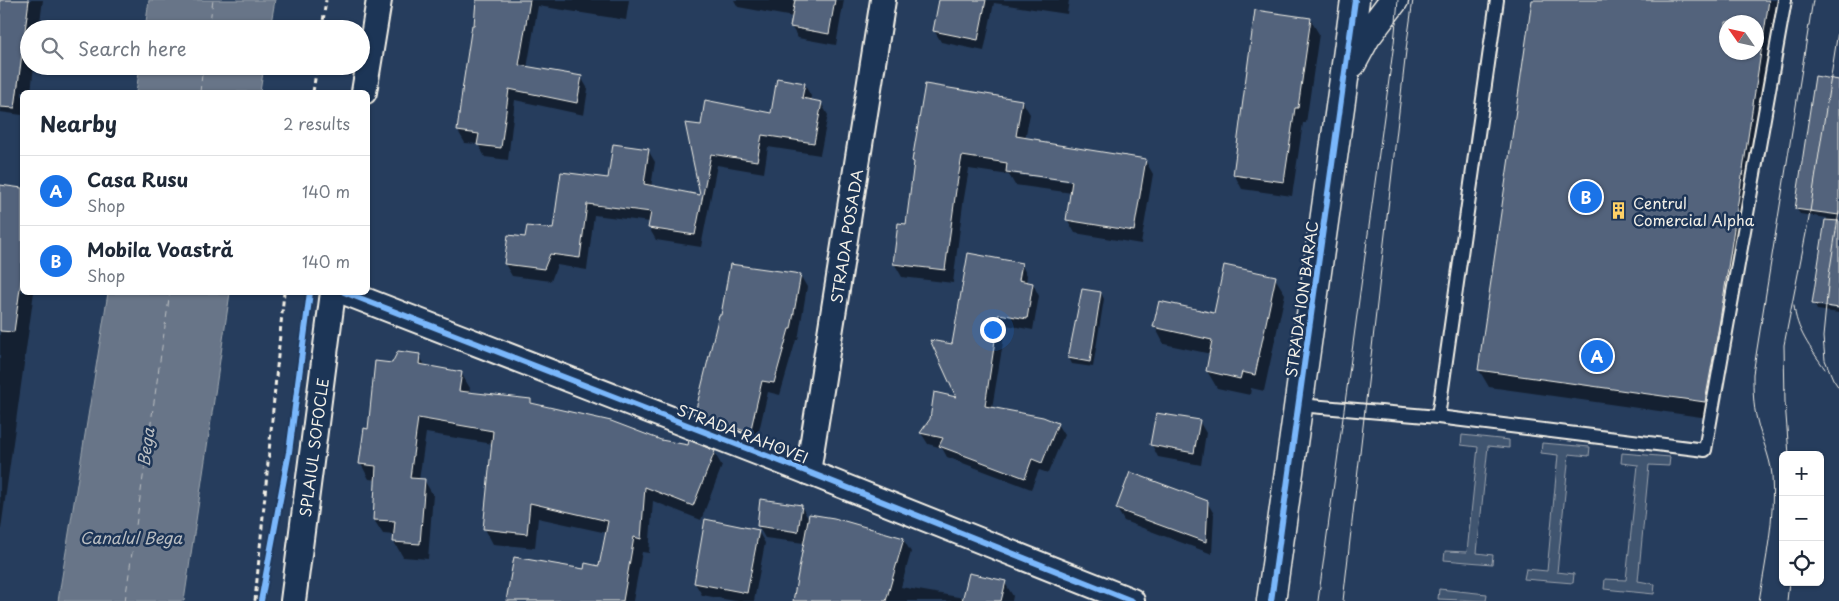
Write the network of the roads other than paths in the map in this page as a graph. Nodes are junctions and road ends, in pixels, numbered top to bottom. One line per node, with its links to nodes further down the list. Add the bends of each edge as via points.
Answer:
1 (379, 0): 7 (street)
2 (883, 0): 15 (street, STRADA POSADA)
3 (1355, 0): 10 (street, STRADA ION BARAC)
4 (1394, 0): 10 (street, STRADA ION BARAC, via 1356,52)
5 (1497, 0): 14 (lane)
6 (1785, 0): 14 (lane, via 1705,450)
7 (370, 55)
8 (367, 75): 9 (street)
9 (364, 90)
10 (1341, 106): 13 (street, STRADA ION BARAC)
11 (333, 295): 16 (street, SPLAIUL SOFOCLE)
12 (352, 295): 15 (street, STRADA RAHOVEI)
13 (1299, 405): 14 (lane); 18 (street, STRADA ION BARAC)
14 (1438, 417)
15 (808, 472): 17 (street, STRADA RAHOVEI)
16 (293, 601)
17 (1132, 601)
18 (1271, 601)

